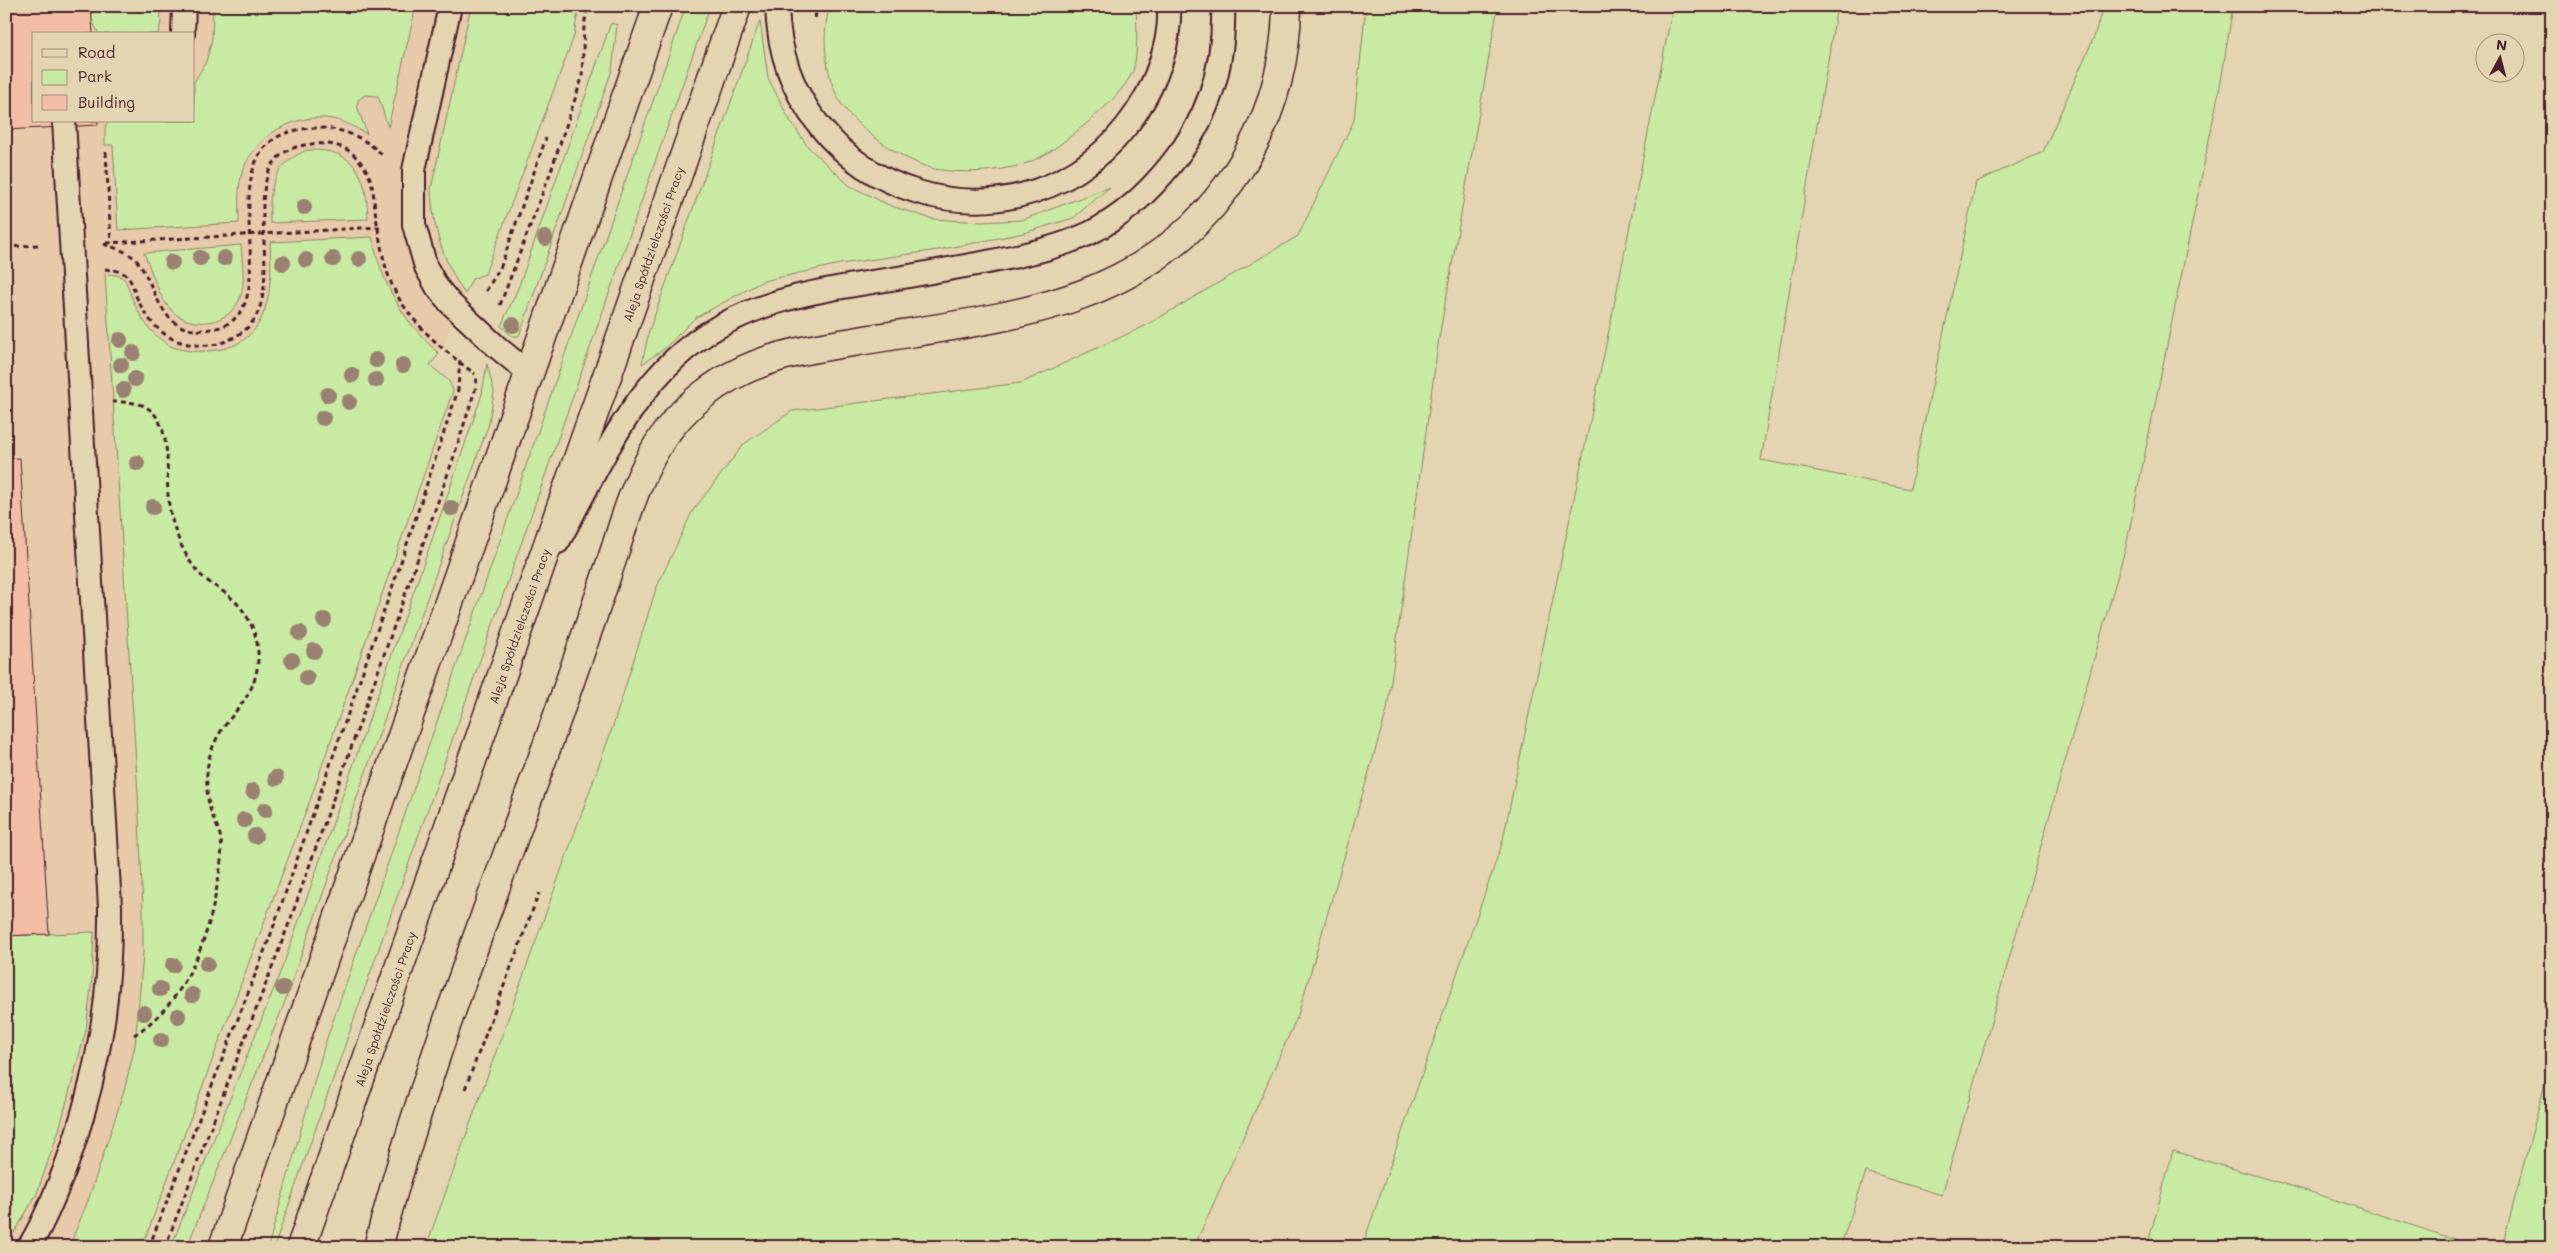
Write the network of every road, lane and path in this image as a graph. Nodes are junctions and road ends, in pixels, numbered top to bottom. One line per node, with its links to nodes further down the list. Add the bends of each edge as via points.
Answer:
1 (184, 6): 12 (lane)
2 (450, 6): 25 (lane, via 414,170 414,225 426,267 437,287)
3 (588, 6): 25 (path, via 582,78 511,281)
4 (658, 6): 27 (main road)
5 (737, 6): 30 (main road, Aleja Spółdzielczości Pracy)
6 (777, 6): 8 (lane, via 781,47 789,71 809,111 837,146 869,171 908,191 981,202 1007,199 1047,186 1074,173 1116,139 1143,103 1153,81 1166,39)
7 (817, 6): 11 (path)
8 (1169, 6)
9 (1223, 6): 30 (lane, via 1224,34 1218,74 1204,114 1184,148 1158,180 1127,209 1091,232 1050,248 786,298 716,328 686,348 657,374 632,408)
10 (1287, 6): 37 (main road, via 1279,78 1255,143 1209,210 1169,248 1114,282 1062,302 767,359 706,392 671,427 646,466 632,499 415,1119)
11 (813, 23)
12 (184, 32)
13 (64, 122): 32 (lane, via 110,907 110,965 100,1046 85,1106 56,1194)
14 (546, 138): 25 (path, via 501,266 485,293)
15 (106, 152): 22 (path)
16 (389, 163): 20 (path, via 364,140 343,132 306,128 287,134 272,142 258,156 250,179)
17 (378, 227): 18 (path); 19 (path); 19 (path, via 376,192 365,168 352,153 329,143 306,145 285,153 271,167 264,185); 26 (path, via 393,286 421,326)
18 (386, 227)
19 (263, 234): 20 (path); 24 (path, via 266,278 259,309 253,322 236,337 213,345 180,342 166,337 151,321 130,280 122,272)
20 (250, 235): 21 (path); 23 (path, via 251,288 245,303 234,319 221,328 201,331 173,323 137,261)
21 (147, 240)
22 (111, 243)
23 (104, 244)
24 (97, 267)
25 (480, 330): 26 (path); 27 (lane); 28 (path)
26 (459, 362): 28 (path); 33 (path, via 458,390 268,942)
27 (530, 373): 35 (main road)
28 (477, 376): 34 (path, via 453,459 294,909)
29 (105, 402): 31 (path, via 143,406 158,419 168,458 168,493 177,535 198,572 231,597 245,613 254,630 258,651 258,672 253,688 217,738 210,758 207,776 209,804 221,839 211,921 181,987 165,1010)
30 (533, 587): 36 (main road, Aleja Spółdzielczości Pracy)
31 (132, 1036)
32 (29, 1247)
33 (149, 1247)
34 (165, 1247)
35 (223, 1247)
36 (301, 1247)
37 (378, 1247)

